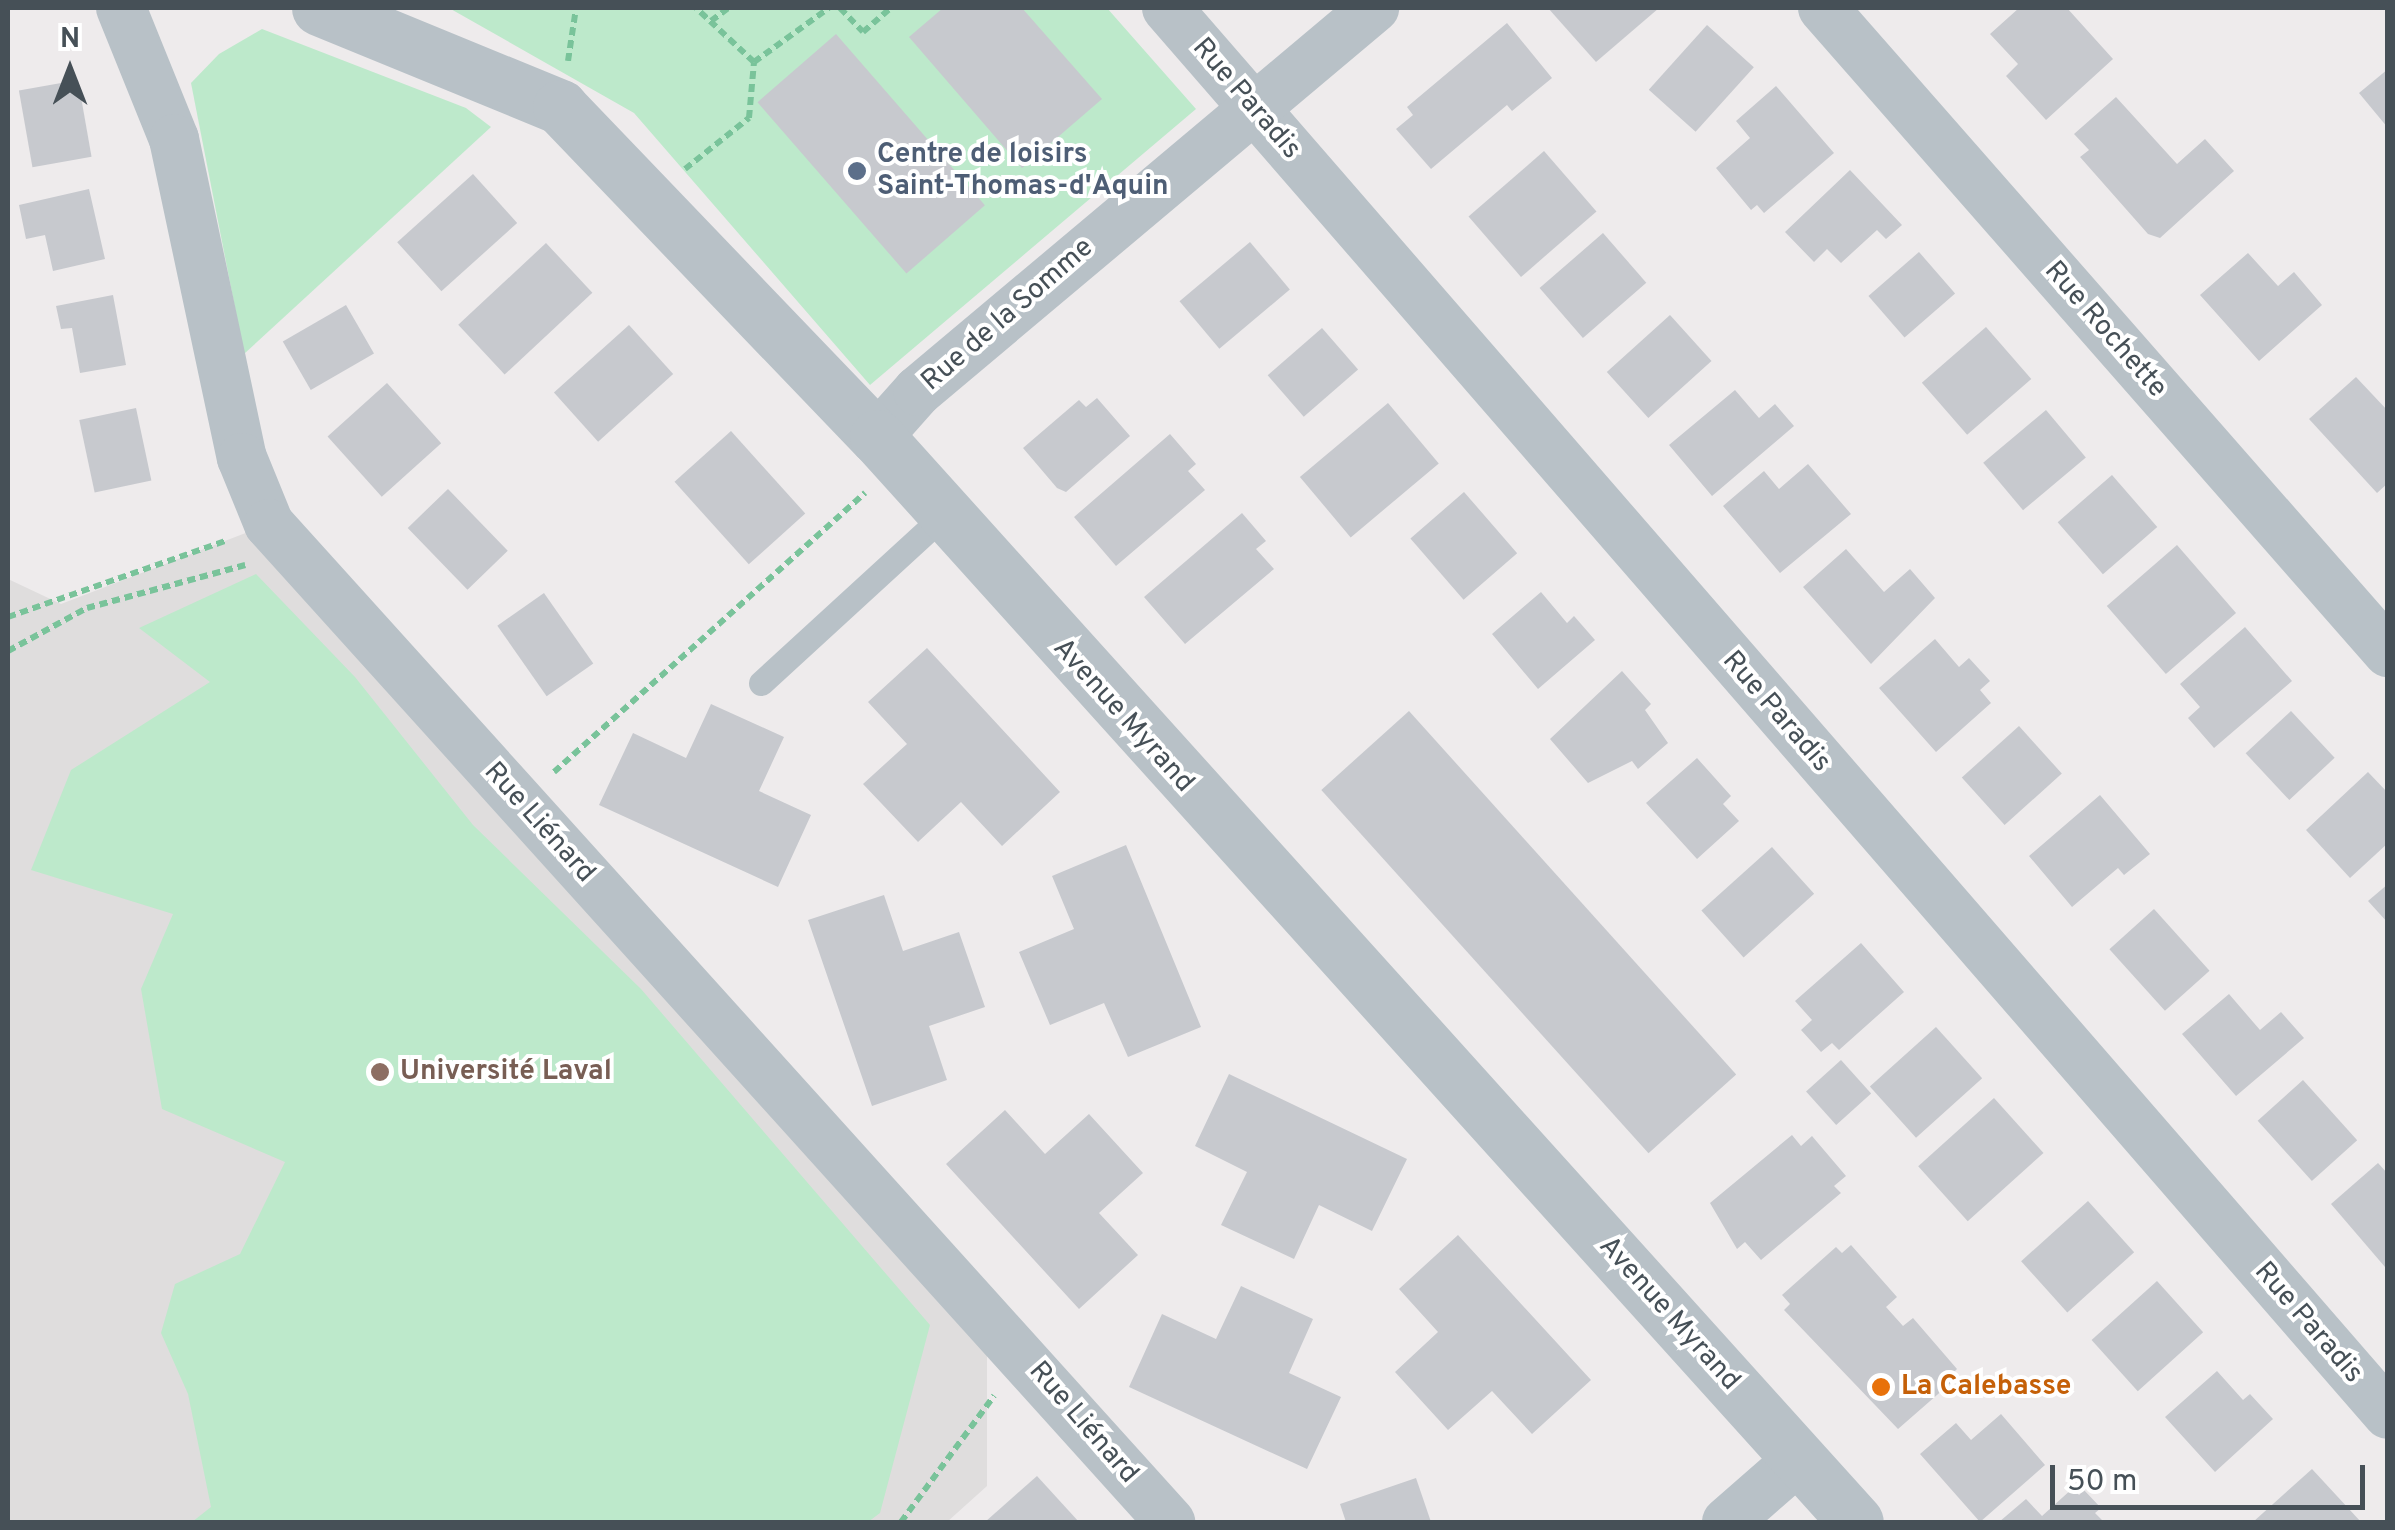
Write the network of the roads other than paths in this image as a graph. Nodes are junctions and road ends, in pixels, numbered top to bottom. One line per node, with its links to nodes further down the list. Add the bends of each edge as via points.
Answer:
1 (122, 8): 13 (street, Rue Liénard, via 174,139 242,458 282,538)
2 (319, 8): 7 (street, Avenue Myrand, via 560,107)
3 (1167, 8): 6 (street, Rue Paradis)
4 (1374, 8): 6 (street, Rue de la Somme)
5 (1823, 8): 9 (street, Rue Rochette)
6 (1253, 106): 7 (street, Rue de la Somme, via 918,392); 11 (street, Rue Paradis)
7 (877, 437): 8 (street, Avenue Myrand)
8 (943, 516): 10 (lane); 12 (street, Avenue Myrand)
9 (2388, 652)
10 (762, 684)
11 (2388, 1414)
12 (1800, 1458): 14 (street); 15 (street, Avenue Myrand)
13 (1170, 1522)
14 (1727, 1522)
15 (1856, 1522)

